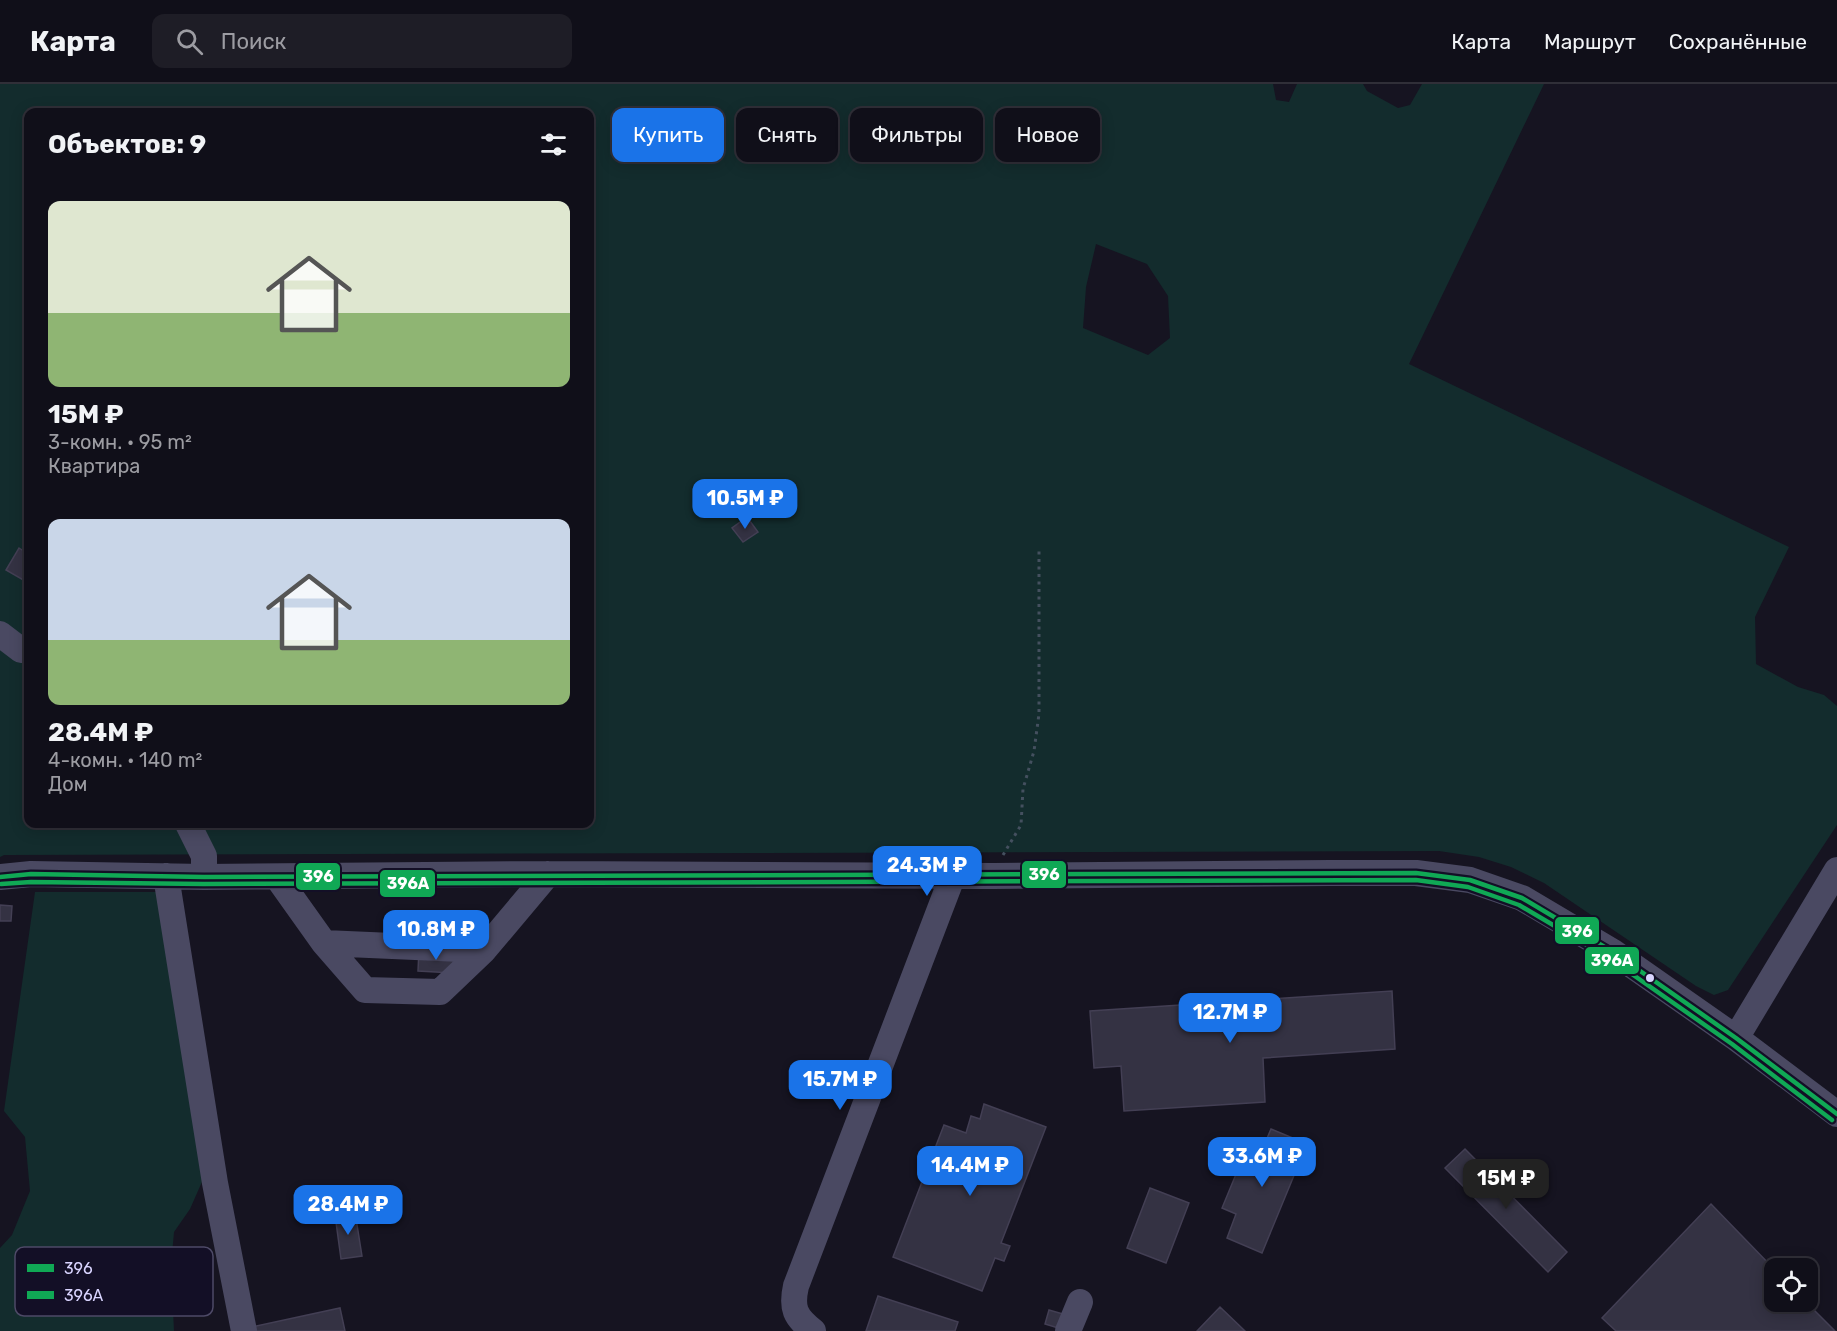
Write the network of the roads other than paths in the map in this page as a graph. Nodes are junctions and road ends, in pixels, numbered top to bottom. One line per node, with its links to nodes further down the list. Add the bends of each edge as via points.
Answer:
1 (0, 634): 2 (street)
2 (21, 650)
3 (190, 828): 9 (street, via 204,856)
4 (1837, 870): 13 (street)
5 (548, 874): 6 (street); 10 (street); 12 (street)
6 (953, 875): 13 (street, via 1416,873 1470,880 1522,898 1581,931); 17 (street, via 796,1286 792,1303 797,1318)
7 (166, 876): 8 (street); 9 (street); 16 (street, via 215,1184)
8 (0, 877)
9 (204, 877): 10 (street)
10 (277, 877): 11 (street)
11 (324, 943): 12 (street); 12 (street, via 365,990 440,992)
12 (484, 950)
13 (1736, 1038): 14 (street)
14 (1837, 1114)
15 (1080, 1302): 18 (street)
16 (244, 1331)
17 (813, 1331)
18 (1068, 1331)

